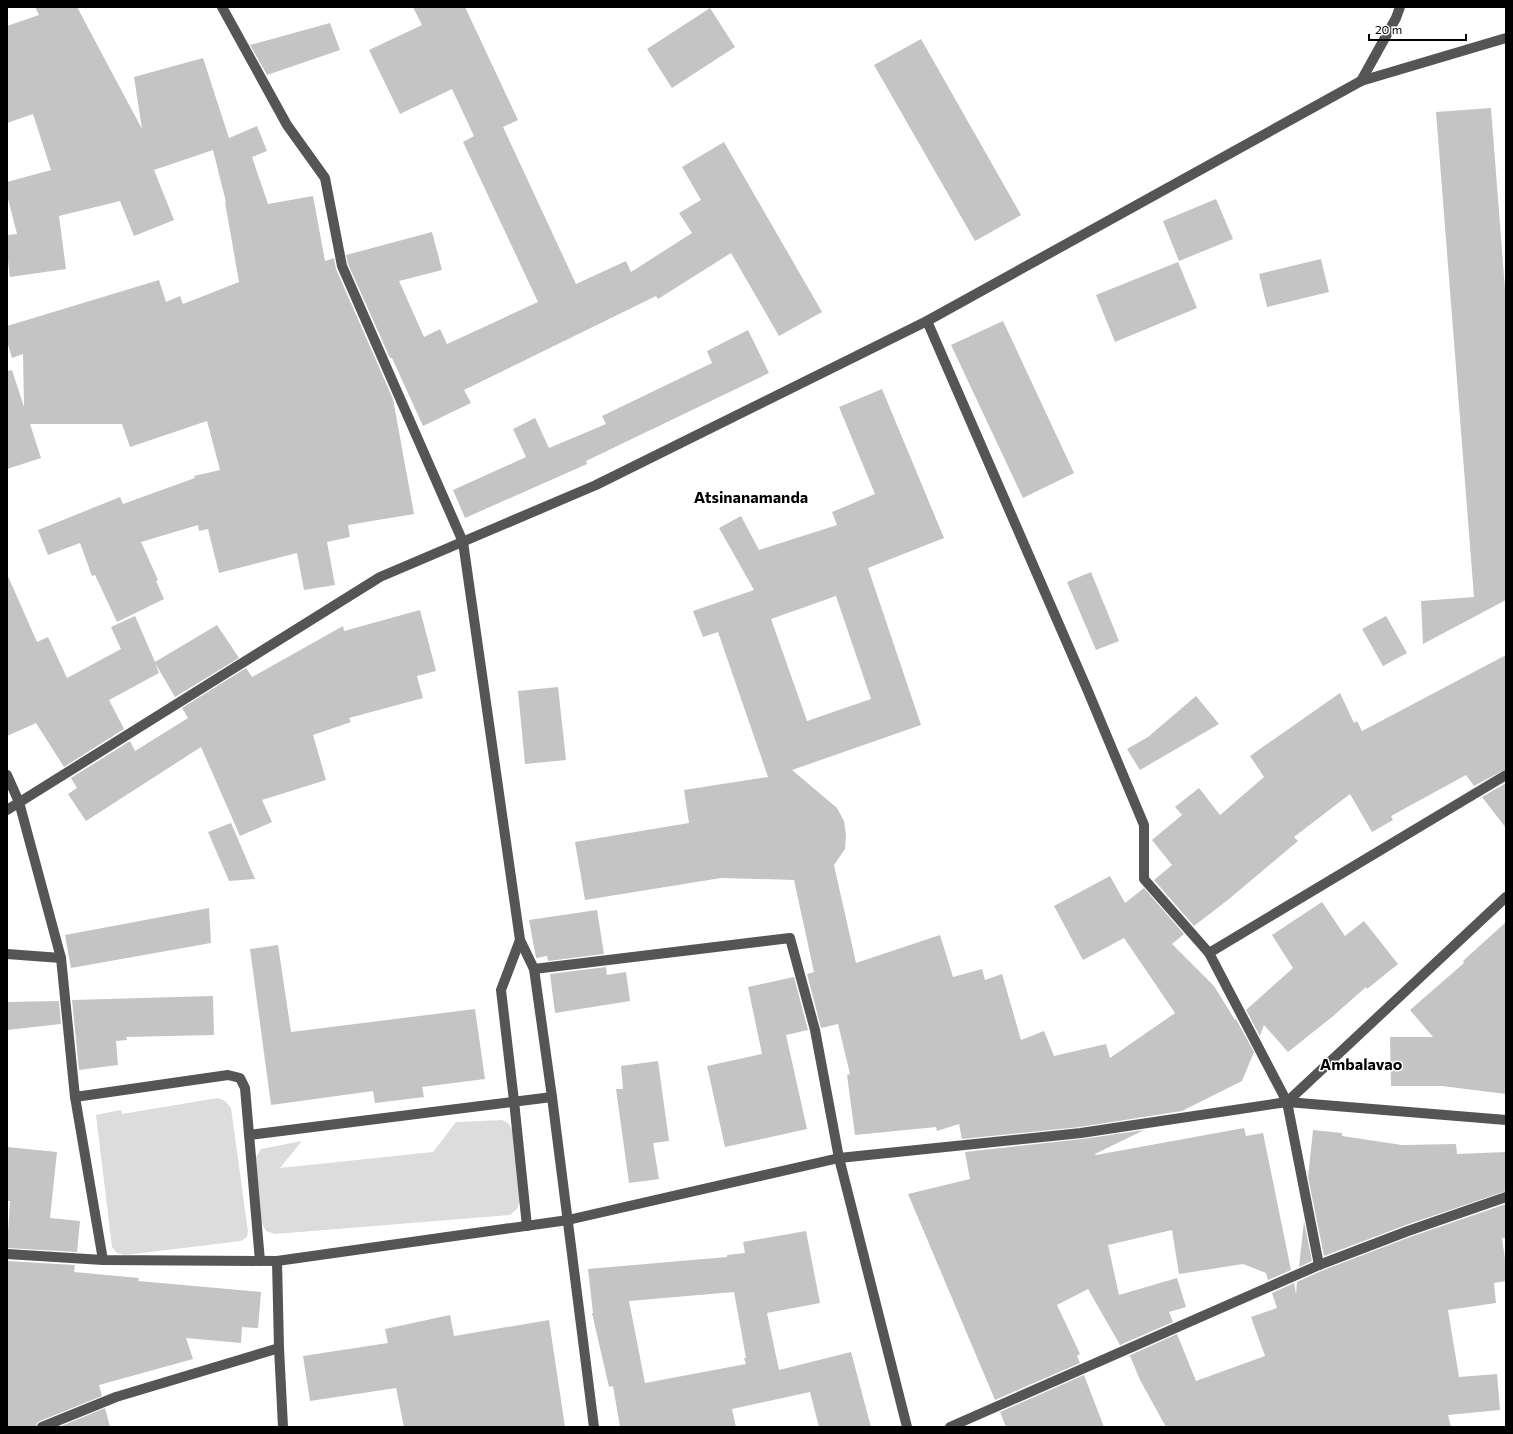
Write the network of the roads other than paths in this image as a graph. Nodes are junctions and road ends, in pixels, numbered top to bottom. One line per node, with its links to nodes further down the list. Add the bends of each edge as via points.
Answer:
1 (222, 7): 6 (street, via 287,125 325,178 342,266)
2 (1400, 7): 4 (street)
3 (1506, 38): 4 (street)
4 (1361, 81): 5 (street)
5 (927, 321): 6 (street, via 596,485); 13 (street, via 1144,825 1144,879)
6 (463, 542): 9 (street, via 380,577); 12 (street)
7 (7, 775): 9 (street)
8 (1506, 775): 13 (street)
9 (19, 802): 10 (street); 15 (street)
10 (7, 810)
11 (1506, 897): 20 (street)
12 (520, 940): 16 (street); 19 (street, via 501,990)
13 (1209, 953): 20 (street)
14 (7, 954): 15 (street)
15 (61, 958): 17 (street)
16 (534, 969): 18 (street); 23 (street, via 790,938 815,1030)
17 (75, 1097): 22 (street, via 228,1075 240,1078 245,1088); 28 (street)
18 (552, 1097): 19 (street); 25 (street)
19 (514, 1101): 22 (street); 26 (street)
20 (1287, 1102): 21 (street); 23 (street, via 1081,1133); 31 (street)
21 (1506, 1120)
22 (249, 1135): 29 (street)
23 (839, 1158): 25 (street); 36 (street)
24 (1506, 1197): 31 (street)
25 (568, 1220): 26 (street); 35 (street)
26 (527, 1226): 30 (street)
27 (7, 1254): 28 (street)
28 (103, 1260): 29 (street)
29 (260, 1260): 30 (street)
30 (276, 1261): 32 (street)
31 (1319, 1265): 37 (street)
32 (279, 1348): 33 (street, via 116,1397); 34 (street)
33 (42, 1427)
34 (283, 1427)
35 (594, 1427)
36 (907, 1427)
37 (950, 1427)

